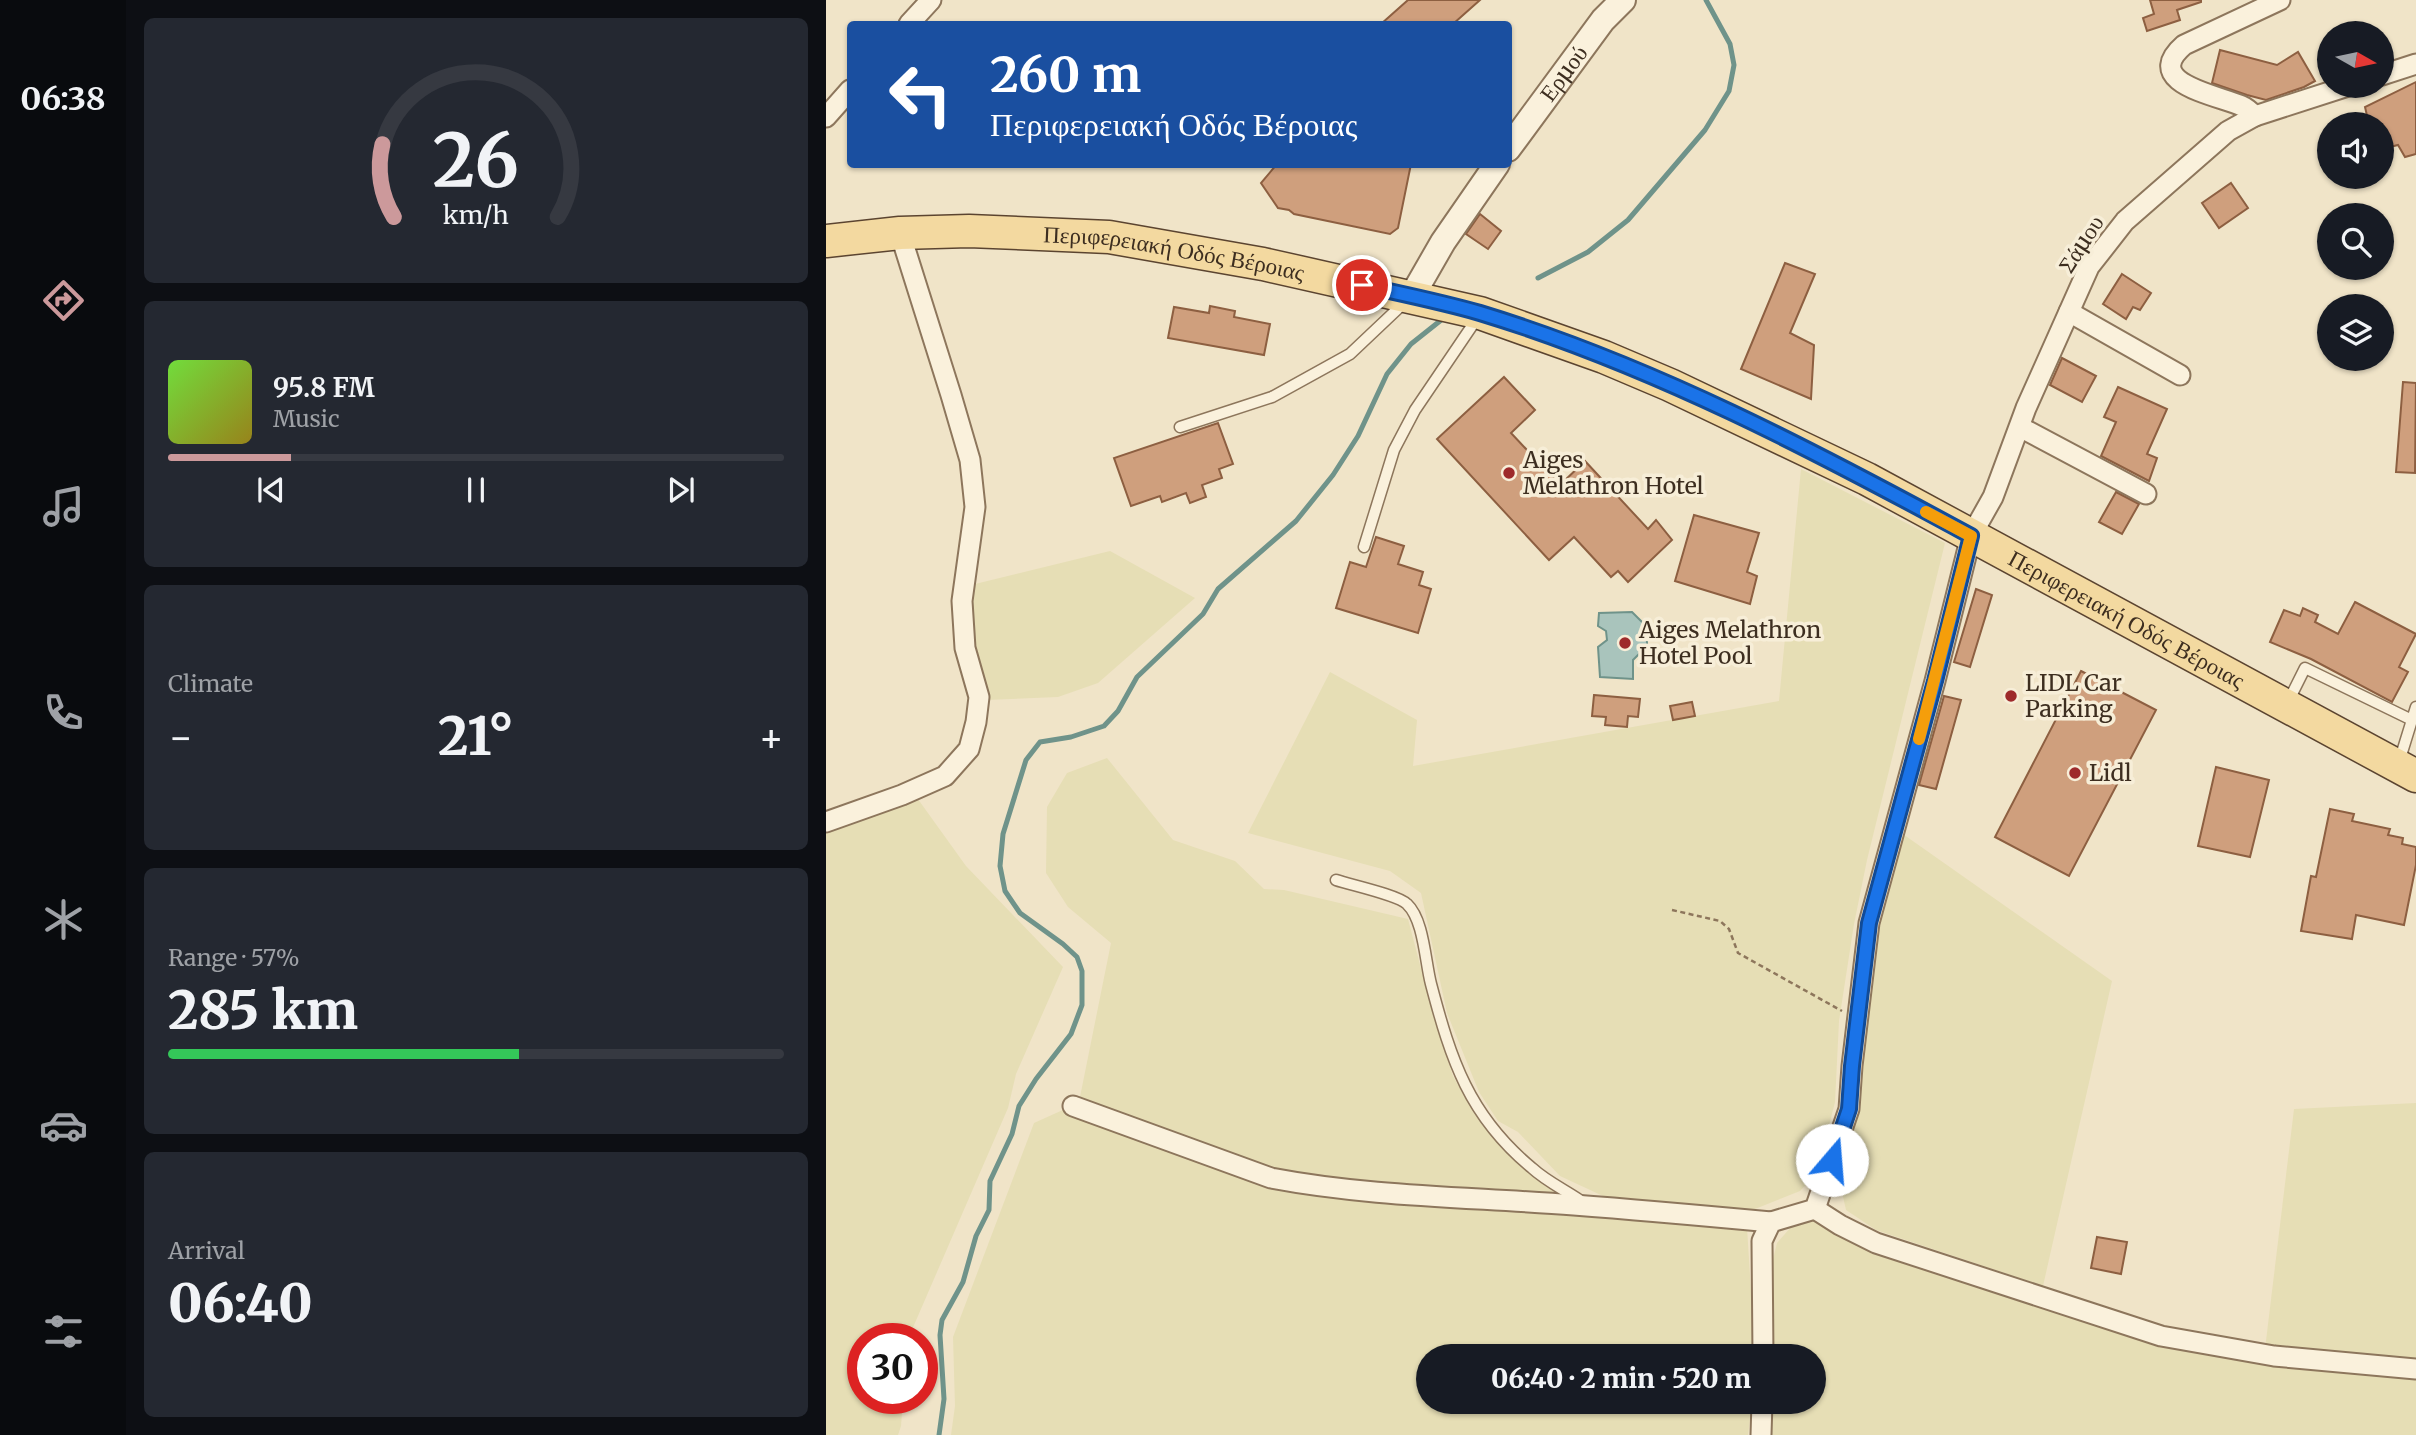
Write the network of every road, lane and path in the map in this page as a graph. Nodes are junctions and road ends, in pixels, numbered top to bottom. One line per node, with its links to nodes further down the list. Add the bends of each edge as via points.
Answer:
1 (931, 0): 4 (street)
2 (1623, 0): 11 (street, Ερμού)
3 (2280, 0): 9 (street, via 2184,45 2170,64 2175,78 2190,88 2245,107)
4 (912, 21)
5 (2416, 64): 6 (street)
6 (2394, 71)
7 (847, 93): 10 (street)
8 (2317, 96): 9 (street, Σάμου)
9 (2255, 116): 16 (street, Σάμου, via 2228,131 2125,221 2089,267)
10 (826, 117)
11 (1512, 144)
12 (1494, 168): 15 (street)
13 (900, 233): 14 (main road, Περιφερειακή Οδός Βέροιας); 15 (main road, Περιφερειακή Οδός Βέροιας, via 1109,237); 28 (street, via 970,460 975,507 962,601 965,648 979,697 976,722 970,749 945,776)
14 (826, 242)
15 (1412, 296): 17 (main road, Περιφερειακή Οδός Βέροιας); 19 (lane, via 1350,354 1272,397)
16 (2070, 312): 18 (street); 20 (street, Σάμου)
17 (1480, 313): 22 (main road, Περιφερειακή Οδός Βέροιας, via 1670,386 1867,480); 23 (lane, via 1394,450)
18 (2180, 375)
19 (1180, 427)
20 (2020, 427): 21 (street); 22 (street, Σάμου, via 1993,497)
21 (2146, 494)
22 (1971, 536): 24 (main road, Περιφερειακή Οδός Βέροιας); 31 (street, Σάμου, via 1869,923)
23 (1364, 547)
24 (2286, 706): 26 (lane, via 2305,668); 27 (main road, Περιφερειακή Οδός Βέροιας)
25 (2416, 707): 26 (lane)
26 (2412, 720): 27 (lane)
27 (2407, 771)
28 (826, 822)
29 (1336, 880): 33 (lane, via 1405,901 1416,915 1453,1058 1475,1106 1499,1138 1533,1169)
30 (1672, 910): 31 (path, via 1720,921 1730,929 1738,953)
31 (1857, 1018): 34 (street, Σάμου, via 1849,1109)
32 (1073, 1106): 33 (street, via 1271,1178 1429,1198)
33 (1590, 1207): 35 (street)
34 (1815, 1209): 35 (street); 37 (street, via 1876,1243 2161,1336 2274,1356)
35 (1771, 1222): 36 (street, via 1762,1241)
36 (1762, 1344)
37 (2416, 1369)
38 (1762, 1414): 39 (street)
39 (1761, 1435)

